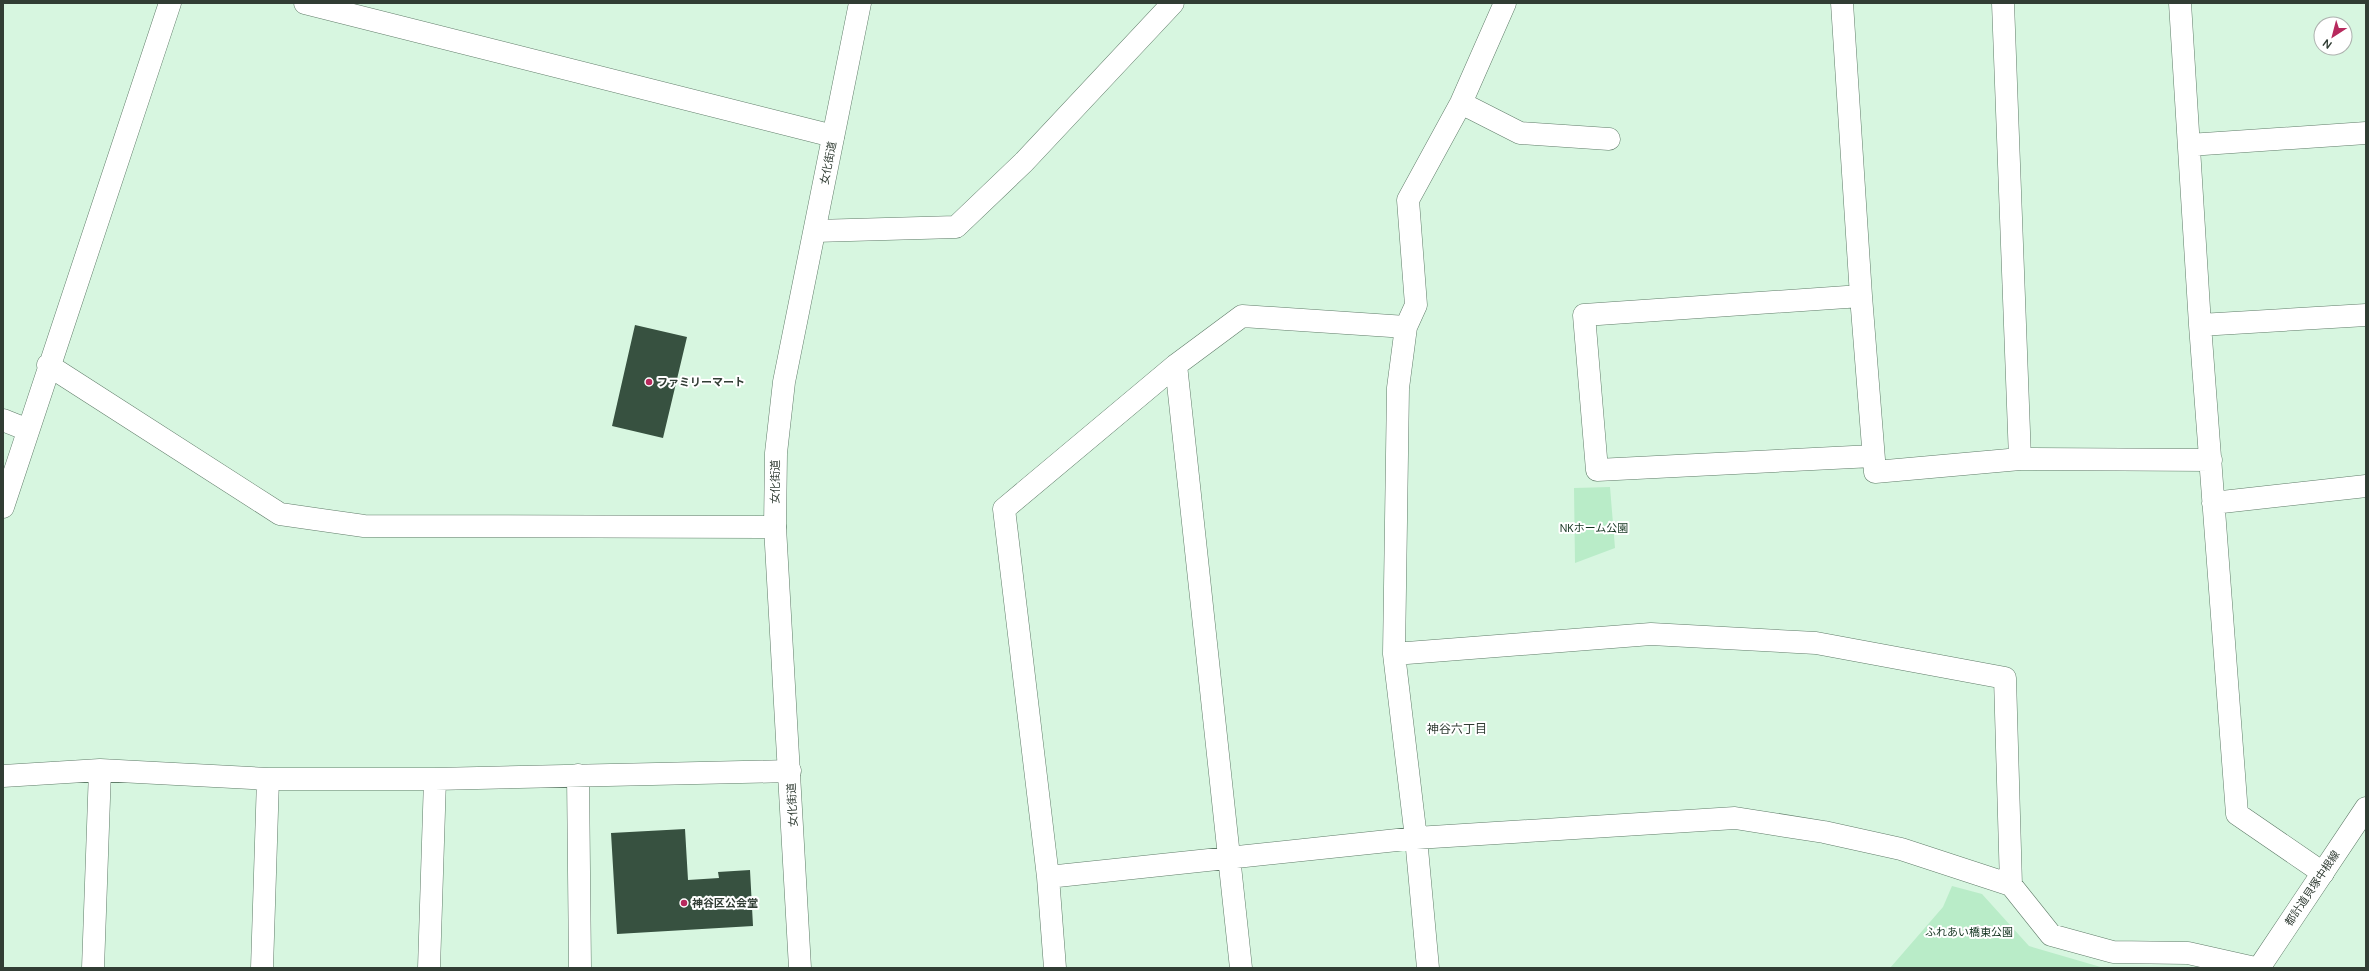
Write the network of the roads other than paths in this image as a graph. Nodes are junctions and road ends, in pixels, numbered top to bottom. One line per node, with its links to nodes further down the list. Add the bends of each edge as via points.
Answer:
1 (170, 3): 19 (street)
2 (305, 3): 11 (street)
3 (860, 3): 11 (street, 女化街道)
4 (1173, 3): 14 (street, via 1024,162 956,227)
5 (1505, 3): 9 (street)
6 (1842, 3): 15 (street)
7 (2003, 3): 24 (street)
8 (2180, 3): 13 (street)
9 (1461, 103): 12 (street, via 1520,133); 18 (street, via 1408,200 1416,305)
10 (2366, 133): 13 (street)
11 (833, 136): 14 (street, 女化街道)
12 (1609, 139)
13 (2189, 144): 17 (street)
14 (815, 231): 29 (street, 女化街道, via 784,382 776,453)
15 (1861, 296): 23 (street); 23 (street, via 1584,315 1597,470)
16 (2366, 315): 17 (street)
17 (2200, 325): 25 (street)
18 (1406, 327): 20 (street, via 1242,316); 30 (street, via 1398,388)
19 (48, 365): 22 (street); 29 (street, via 280,514 364,526)
20 (1176, 365): 39 (street); 41 (street, via 1004,509)
21 (3, 420): 22 (street)
22 (28, 430): 28 (street)
23 (1873, 456): 24 (street, via 1875,472)
24 (2020, 459): 25 (street)
25 (2211, 460): 27 (street)
26 (2366, 486): 27 (street)
27 (2213, 503): 40 (street, via 2237,814)
28 (3, 507)
29 (775, 527): 32 (street, 女化街道)
30 (1394, 654): 38 (street); 42 (street, via 1651,634 1816,643 2005,678)
31 (100, 770): 34 (street); 35 (street); 43 (street)
32 (790, 771): 33 (street); 47 (street, 女化街道)
33 (578, 775): 36 (street); 46 (street)
34 (3, 776)
35 (268, 779): 36 (street); 44 (street)
36 (435, 779): 45 (street)
37 (2366, 808): 40 (street, 都計道貝塚中根線)
38 (1416, 838): 39 (street); 42 (street, via 1735,818 1824,832 1901,849); 50 (street)
39 (1229, 858): 41 (street); 49 (street)
40 (2322, 873): 52 (street, 都計道貝塚中根線)
41 (1048, 877): 48 (street)
42 (2011, 884): 51 (street, via 2050,935 2113,952 2188,953)
43 (93, 968)
44 (262, 968)
45 (429, 968)
46 (580, 968)
47 (800, 968)
48 (1055, 968)
49 (1241, 968)
50 (1428, 968)
51 (2254, 968)
52 (2259, 968)

